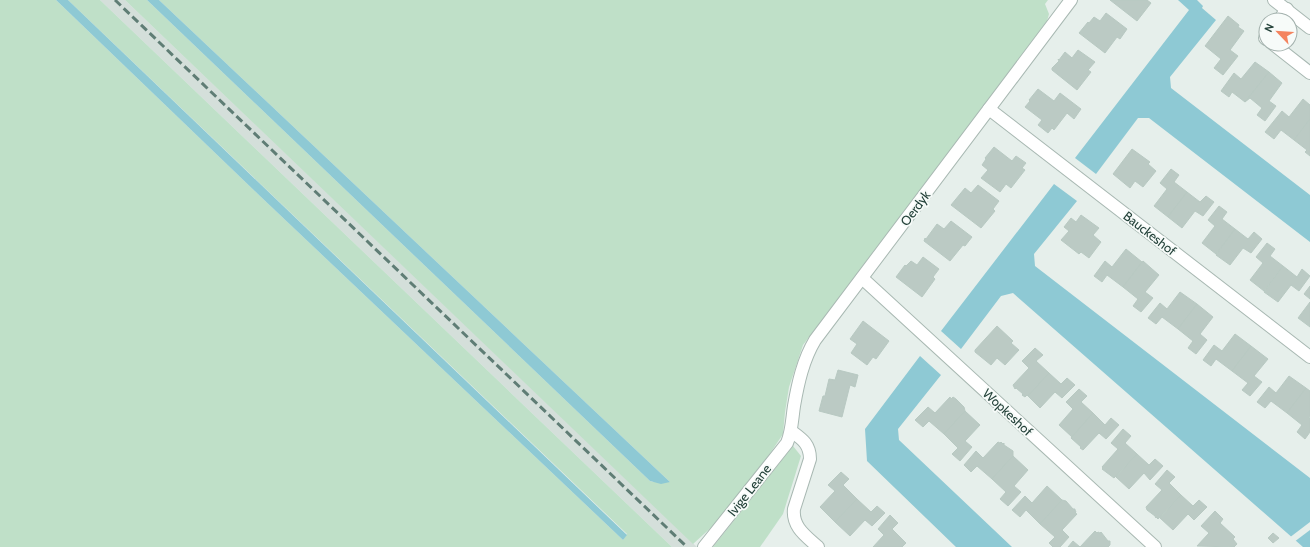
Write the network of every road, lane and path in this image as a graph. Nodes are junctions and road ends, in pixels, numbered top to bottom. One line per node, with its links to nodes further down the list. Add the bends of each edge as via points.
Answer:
1 (1071, 0): 7 (street, Oerdyk)
2 (1274, 0): 3 (street)
3 (1288, 6): 4 (street)
4 (1310, 28)
5 (1283, 52): 6 (street)
6 (1310, 73)
7 (989, 109): 8 (street, Oerdyk); 9 (street, Bauckeshof)
8 (862, 278): 10 (street, Oerdyk, via 809,350 798,385); 13 (street, Wopkeshof)
9 (1310, 357)
10 (791, 431): 11 (street, Ivige Leane, via 787,443); 12 (street, via 802,439 810,452 793,516 800,530)
11 (704, 547)
12 (818, 547)
13 (1154, 547)

